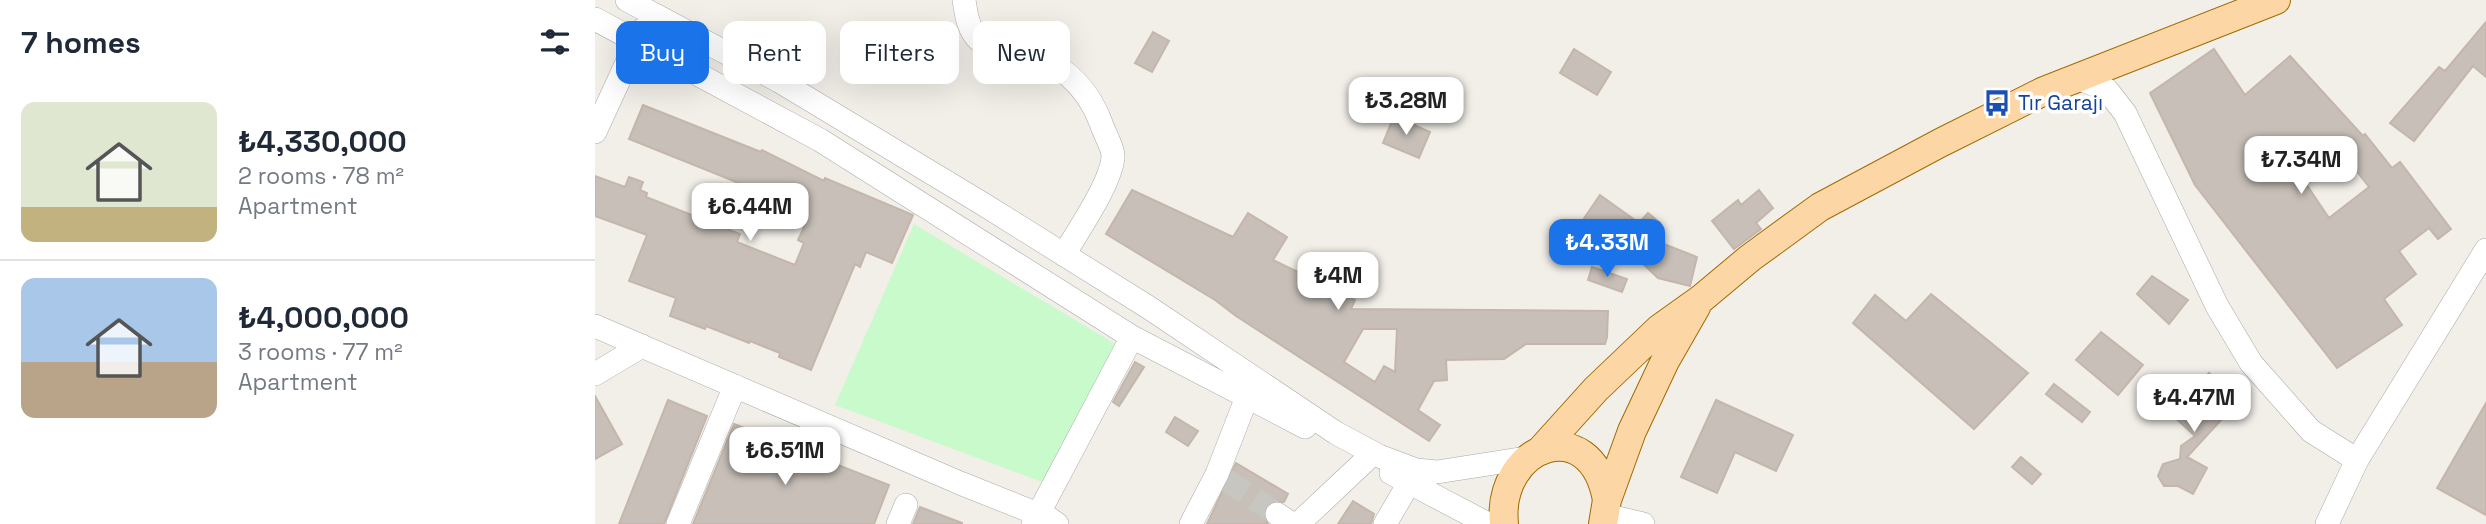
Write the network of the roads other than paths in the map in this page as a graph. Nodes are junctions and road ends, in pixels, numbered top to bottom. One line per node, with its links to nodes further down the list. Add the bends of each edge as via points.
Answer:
1 (627, 0): 6 (street)
2 (976, 0): 5 (street)
3 (2276, 0): 4 (main road)
4 (2237, 6): 10 (main road)
5 (966, 11): 15 (street, via 978,39 1040,56 1057,66 1095,108 1114,156 1107,179)
6 (651, 13): 8 (street); 15 (street, via 779,81)
7 (595, 19): 9 (street)
8 (647, 21)
9 (616, 30)
10 (2078, 78): 16 (main road, via 1940,143 1820,207); 25 (street, via 2107,90 2125,113 2217,306 2251,363 2311,431)
11 (709, 80): 18 (street, via 820,140)
12 (617, 84): 13 (street)
13 (595, 132)
14 (2486, 250): 25 (street)
15 (1064, 254): 23 (street, via 1336,433 1379,456 1416,470 1437,472)
16 (1701, 299): 23 (main road, via 1659,329); 27 (main road, via 1632,431)
17 (595, 326): 19 (street)
18 (1132, 337): 22 (street); 28 (street)
19 (642, 346): 20 (street); 21 (street)
20 (595, 374)
21 (735, 386): 28 (street); 29 (street)
22 (1247, 397): 24 (street); 30 (street, via 1222,477)
23 (1533, 455): 27 (main road, via 1567,447 1594,463 1604,481); 34 (main road, via 1507,488)
24 (1366, 460): 26 (street); 31 (street)
25 (2357, 460): 36 (street)
26 (1409, 483): 32 (street); 33 (street)
27 (1605, 513): 35 (street)
28 (1043, 521)
29 (678, 524)
30 (1191, 524)
31 (1299, 524)
32 (1385, 524)
33 (1488, 524)
34 (1504, 524)
35 (1643, 524)
36 (2327, 524)

